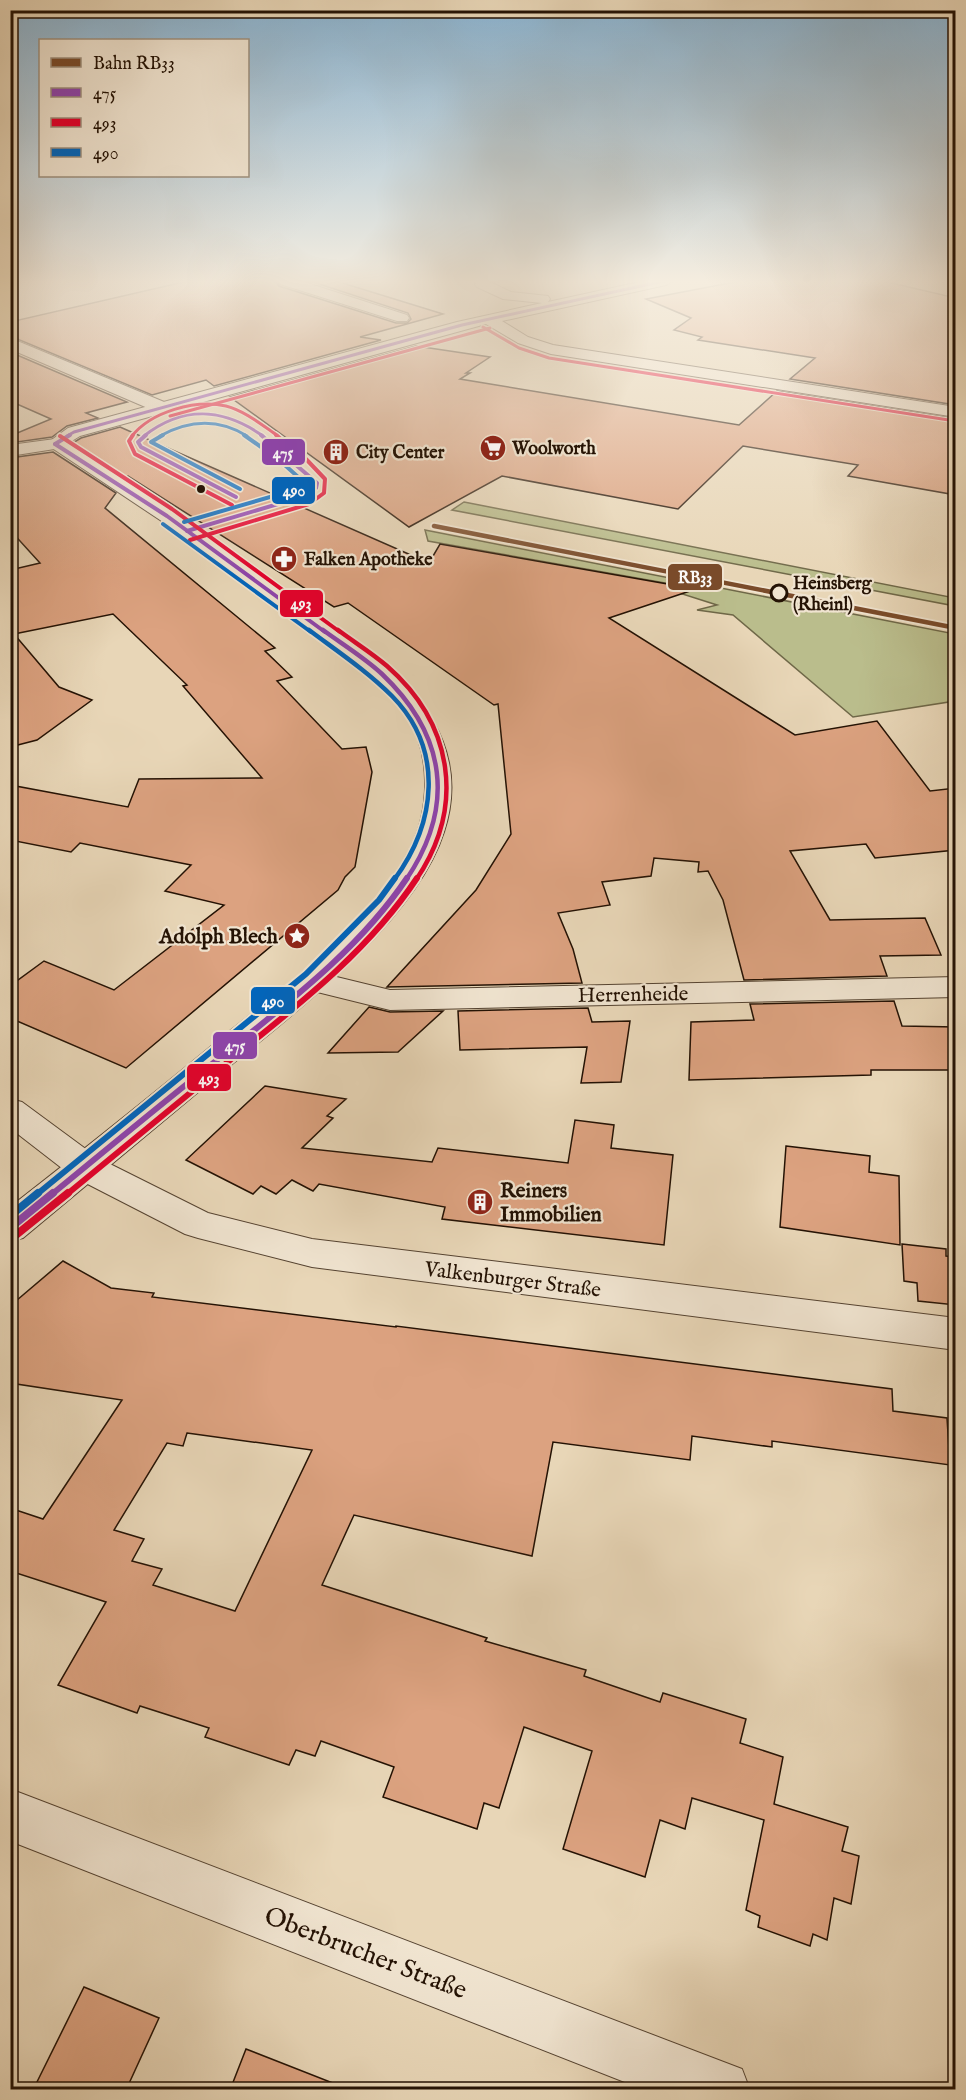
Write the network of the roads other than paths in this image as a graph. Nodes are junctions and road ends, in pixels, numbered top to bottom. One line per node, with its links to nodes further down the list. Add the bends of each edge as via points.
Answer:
1 (95, 379): 4 (street)
2 (256, 379): 4 (street)
3 (744, 379): 5 (street)
4 (156, 405): 7 (street, via 74,432)
5 (956, 412)
6 (10, 438): 7 (street)
7 (55, 444): 8 (street); 9 (street, via 177,524 358,655 399,690 422,720 438,772 438,801 418,862 386,906)
8 (10, 451)
9 (312, 981): 10 (street, Herrenheide, via 390,1000); 12 (street)
10 (956, 987)
11 (10, 1110): 12 (street, Valkenburger Straße)
12 (85, 1167): 13 (street); 14 (street, Valkenburger Straße, via 198,1224 312,1253)
13 (10, 1228)
14 (956, 1334)
15 (10, 1815): 16 (street, Oberbrucher Straße)
16 (721, 2090)

